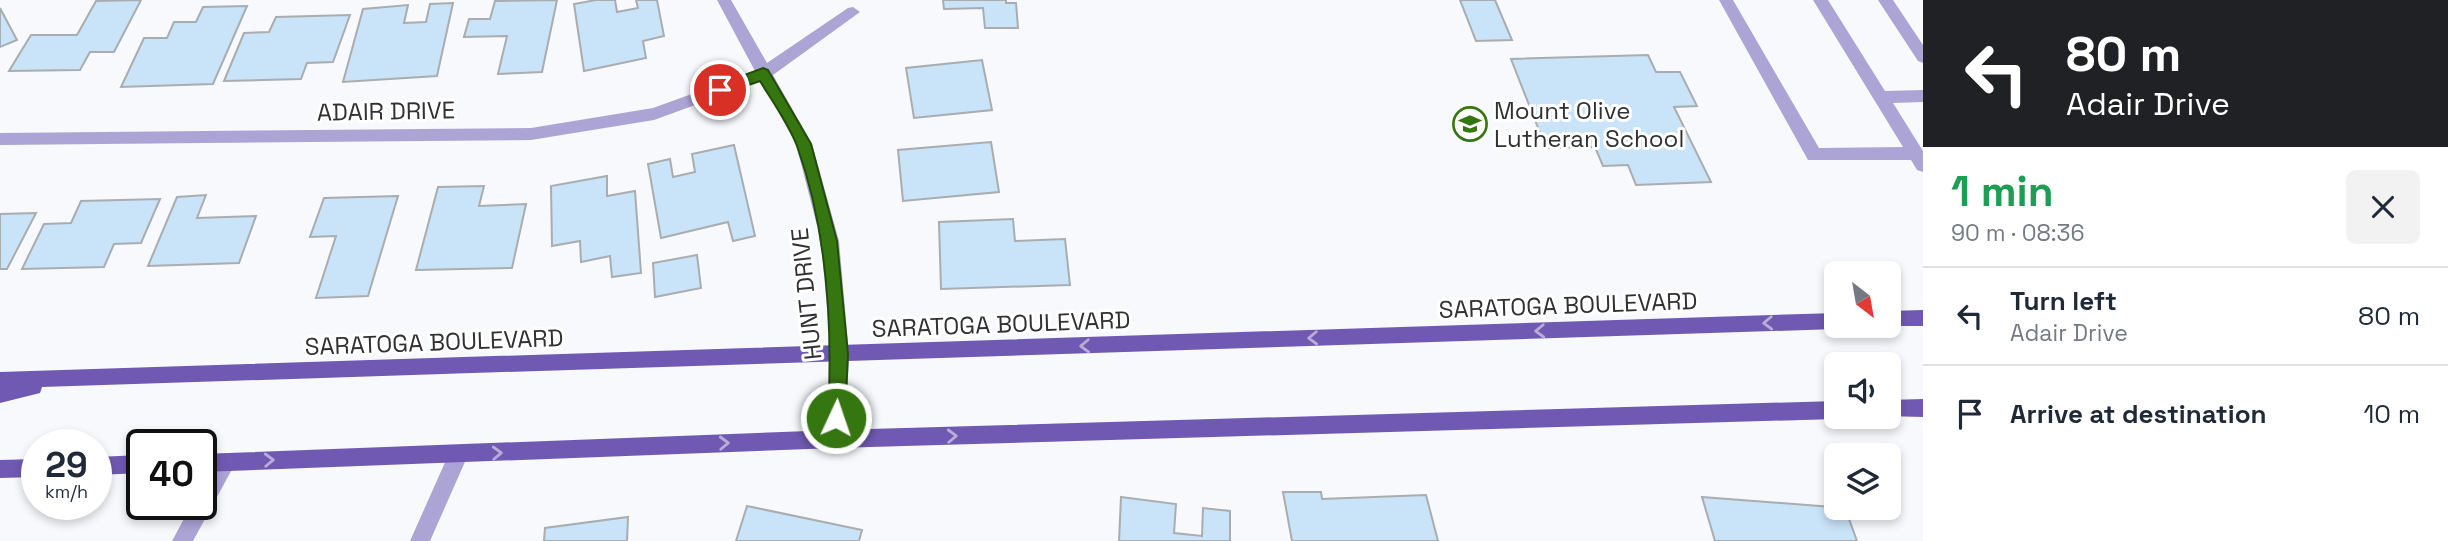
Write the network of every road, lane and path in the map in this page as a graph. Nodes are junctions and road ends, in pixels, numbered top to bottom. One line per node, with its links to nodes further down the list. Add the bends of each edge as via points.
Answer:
1 (723, 0): 7 (street, HUNT DRIVE)
2 (1726, 0): 11 (street, via 1814,155)
3 (1820, 0): 9 (street)
4 (1885, 0): 6 (street)
5 (853, 12): 7 (street, ADAIR DRIVE)
6 (1923, 57)
7 (763, 74): 10 (street, ADAIR DRIVE, via 654,114 531,134); 15 (street, HUNT DRIVE, via 804,144 830,241)
8 (1923, 96): 9 (street)
9 (1881, 97): 11 (street)
10 (0, 139)
11 (1919, 159)
12 (1923, 318): 13 (main road)
13 (1901, 319)
14 (1824, 321): 15 (main road, SARATOGA BOULEVARD, one-way to 15)
15 (840, 354): 16 (main road, SARATOGA BOULEVARD); 22 (street, HUNT DRIVE)
16 (74, 377): 17 (main road, SARATOGA BOULEVARD); 18 (main road)
17 (0, 380)
18 (0, 394)
19 (1923, 408): 20 (main road)
20 (1901, 409)
21 (1824, 411): 22 (main road, one-way to 21)
22 (835, 439): 23 (main road, one-way to 22)
23 (458, 455): 25 (main road, one-way to 23); 29 (street)
24 (217, 462): 25 (main road)
25 (226, 462): 28 (street)
26 (21, 468): 27 (main road)
27 (0, 469)
28 (182, 541)
29 (420, 541)

